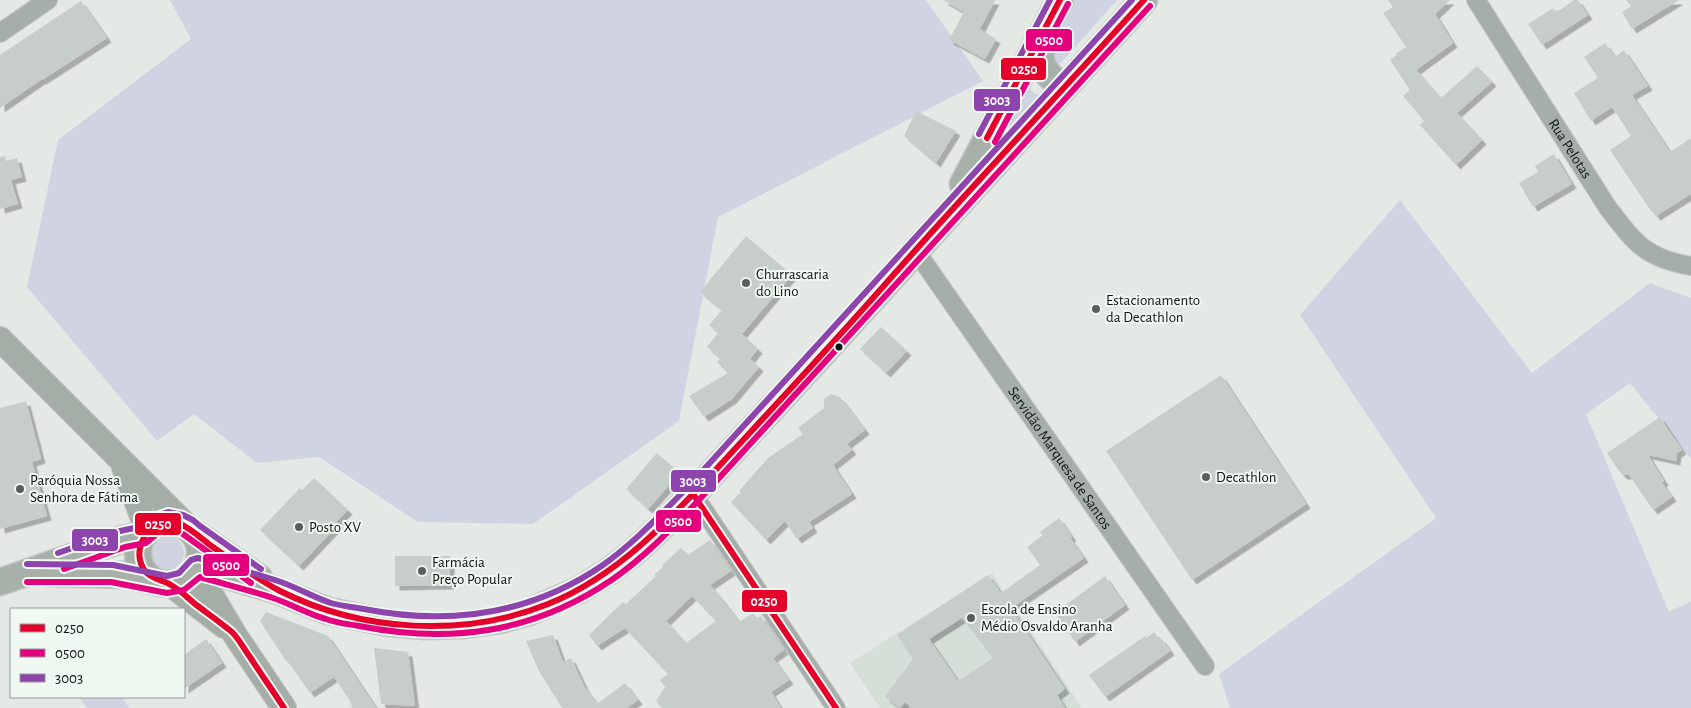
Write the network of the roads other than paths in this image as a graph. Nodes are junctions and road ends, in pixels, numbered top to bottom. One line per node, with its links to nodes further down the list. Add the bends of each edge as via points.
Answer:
1 (48, 0): 5 (street)
2 (1060, 0): 6 (main road)
3 (1144, 0): 7 (main road)
4 (1476, 0): 10 (street, Rua Pelotas, via 1625,230 1645,250 1670,262)
5 (0, 33)
6 (1043, 33): 7 (main road, via 1039,56 1044,69); 8 (main road)
7 (1063, 89): 8 (main road)
8 (945, 218): 9 (main road)
9 (916, 251): 13 (main road); 22 (street, Servidão Marquesa de Santos)
10 (1691, 266)
11 (0, 339): 12 (street)
12 (121, 459): 14 (street); 15 (street)
13 (693, 494): 20 (main road, via 633,553 608,572 552,603 500,620 426,626 389,623 328,611); 24 (street)
14 (191, 530): 15 (main road, via 170,521 160,522); 16 (main road, via 201,552); 20 (main road)
15 (145, 533): 17 (main road); 19 (main road, via 138,552 139,562 151,579)
16 (196, 568): 19 (main road, via 189,578); 20 (main road); 21 (street)
17 (27, 573): 18 (main road); 19 (main road, via 116,574)
18 (0, 582)
19 (166, 584): 21 (street)
20 (276, 590)
21 (235, 635): 23 (street)
22 (1205, 666)
23 (284, 708)
24 (836, 708)

